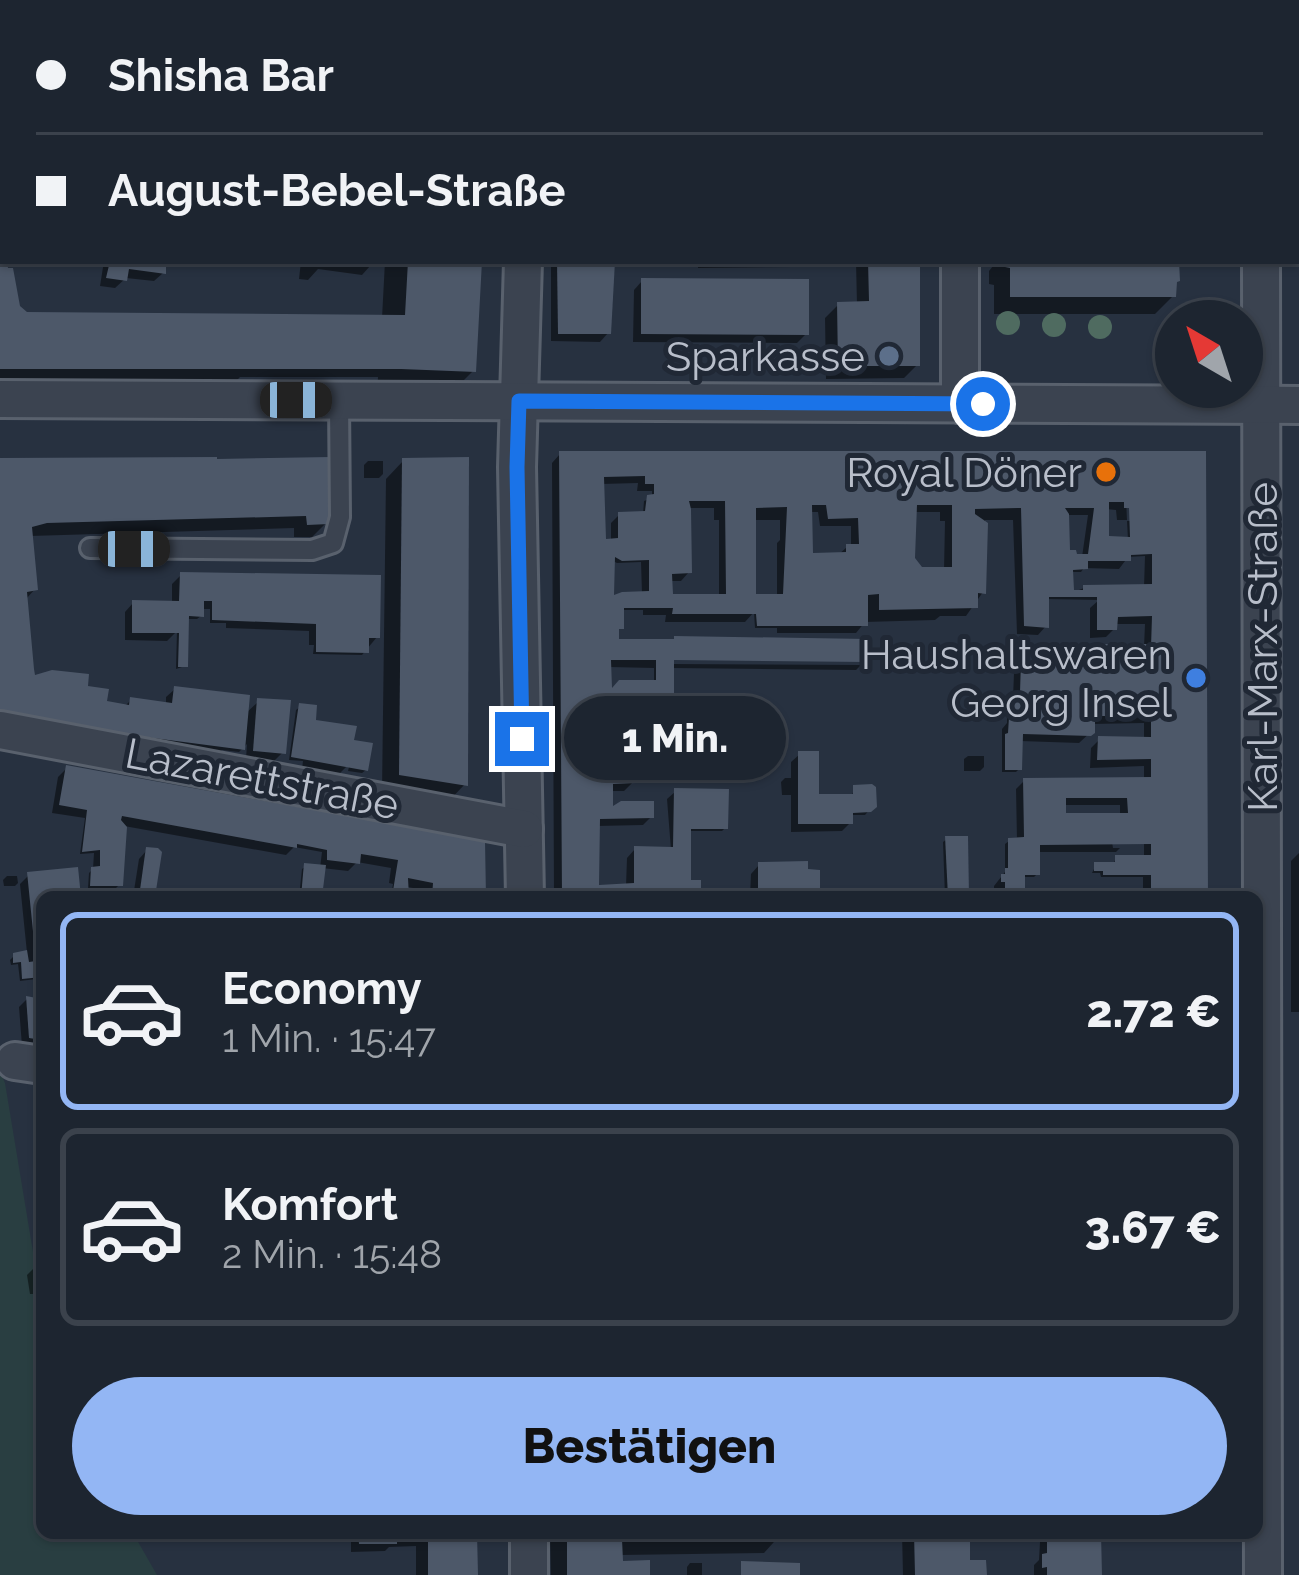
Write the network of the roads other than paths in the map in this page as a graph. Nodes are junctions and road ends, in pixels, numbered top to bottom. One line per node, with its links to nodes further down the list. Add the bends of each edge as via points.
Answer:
1 (523, 264): 7 (street)
2 (960, 264): 8 (street)
3 (1261, 264): 4 (street, Karl-Marx-Straße)
4 (1261, 300)
5 (0, 399): 6 (street)
6 (339, 401): 7 (street); 13 (lane, via 333,543 312,550)
7 (519, 401): 8 (street); 15 (street)
8 (959, 404): 9 (street)
9 (1155, 405)
10 (1263, 405): 11 (street)
11 (1299, 405)
12 (1262, 408): 17 (street, Karl-Marx-Straße)
13 (90, 548)
14 (0, 730): 15 (street, Lazarettstraße)
15 (524, 829): 16 (street)
16 (525, 891)
17 (1260, 891)
18 (1299, 1033): 19 (street)
19 (1263, 1034)
20 (530, 1539): 22 (street)
21 (1263, 1539): 23 (street, Karl-Marx-Straße)
22 (530, 1575)
23 (1263, 1575)

